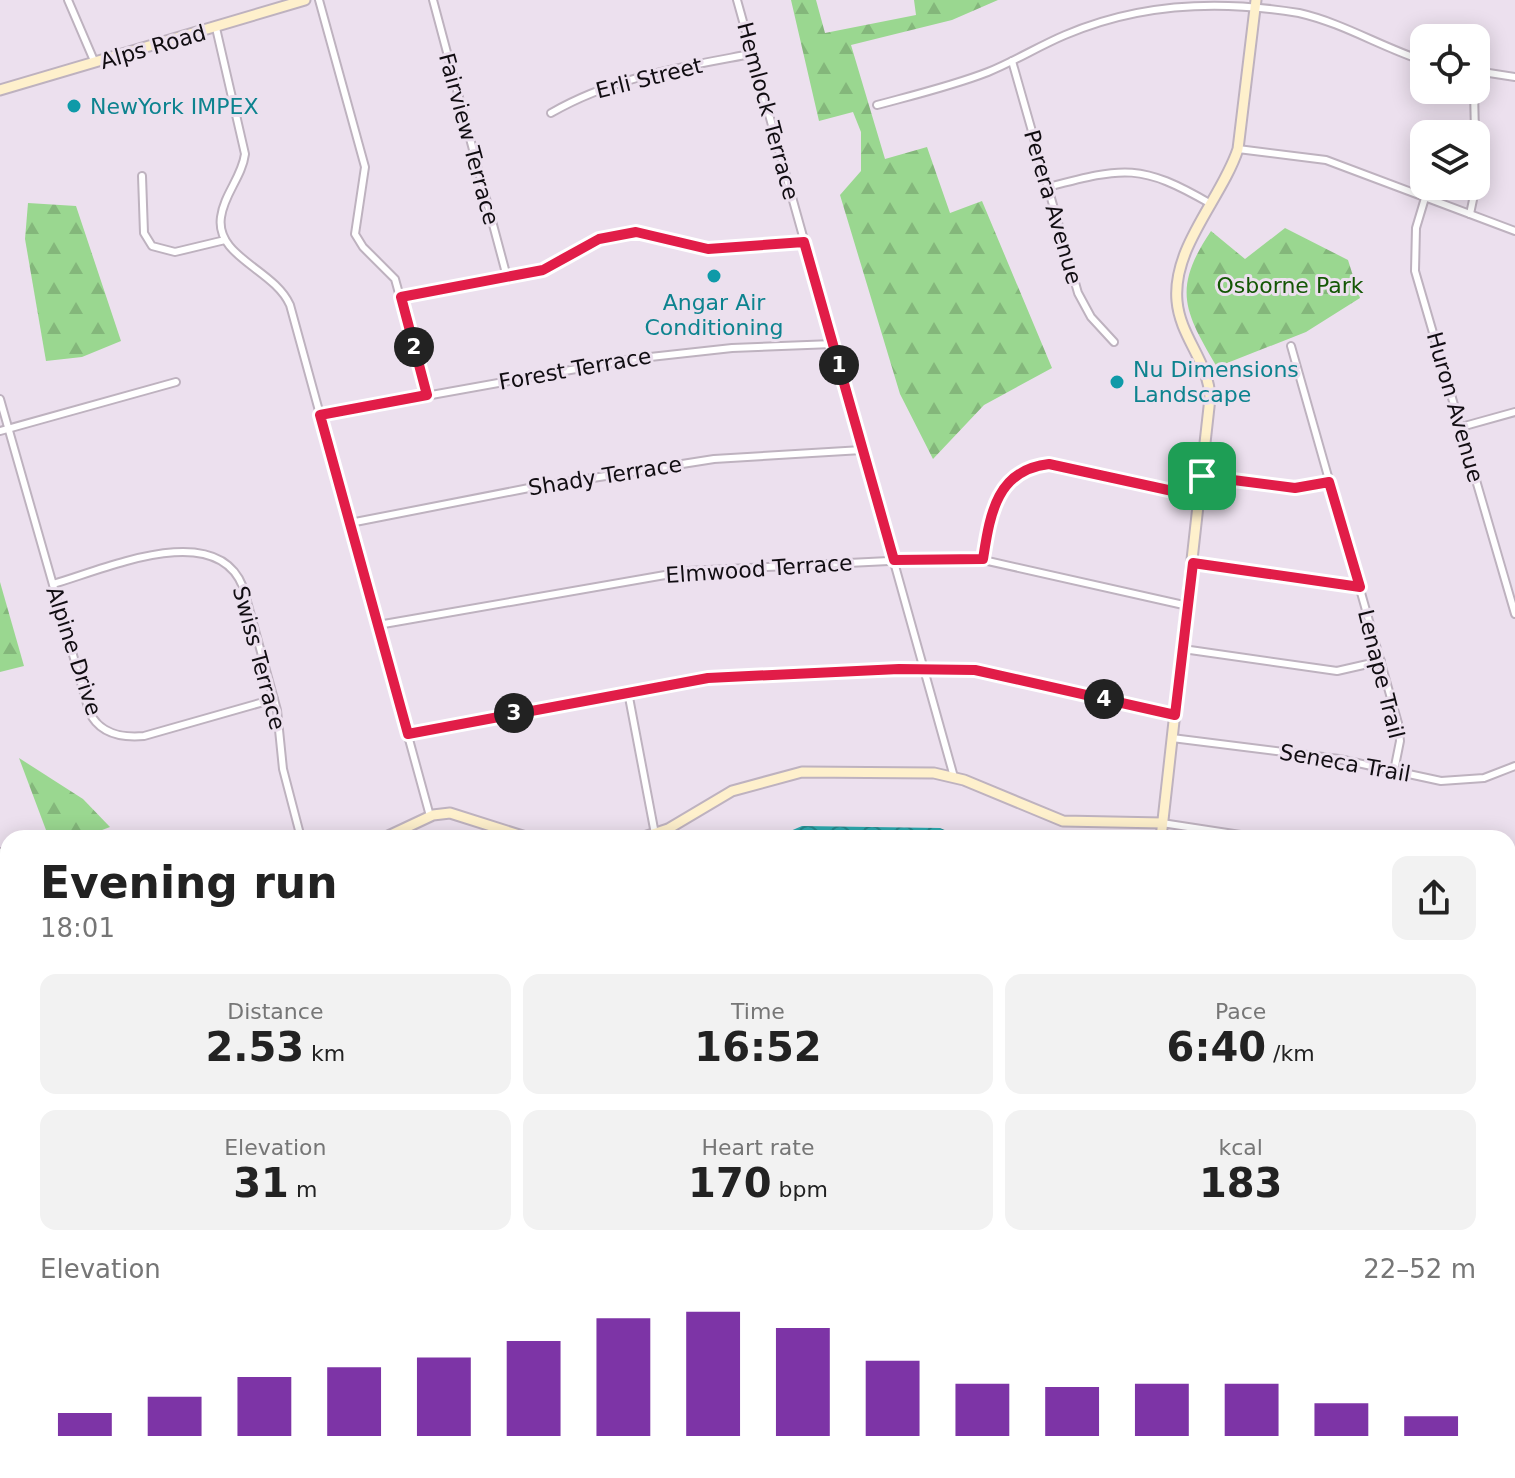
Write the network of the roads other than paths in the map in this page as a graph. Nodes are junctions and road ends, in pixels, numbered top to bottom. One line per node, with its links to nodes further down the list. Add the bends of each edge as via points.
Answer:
1 (68, 0): 11 (street)
2 (305, 0): 7 (street, Alps Road)
3 (319, 0): 30 (street, via 365,167 355,234 391,272)
4 (433, 0): 29 (street, Fairview Terrace)
5 (737, 0): 8 (street, Hemlock Terrace)
6 (1256, 3): 9 (street, via 1326,20); 10 (street, via 1142,11 1067,34); 17 (street)
7 (216, 28): 11 (street, Alps Road); 27 (street, via 245,154 223,208 220,228)
8 (751, 54): 16 (street, Erli Street, via 595,90); 28 (street, Hemlock Terrace)
9 (1410, 55)
10 (1012, 61): 15 (street); 19 (street, Perera Avenue)
11 (95, 63): 14 (street, Alps Road)
12 (1490, 73): 13 (street)
13 (1515, 77)
14 (0, 90)
15 (877, 105)
16 (551, 113)
17 (1238, 149): 20 (street, via 1326,160); 24 (street)
18 (142, 176): 27 (street, via 144,233 152,246 175,252)
19 (1048, 187): 24 (street, via 1105,172 1133,171 1159,176); 31 (street, Perera Avenue, via 1078,293)
20 (1410, 192)
21 (1424, 200): 39 (street, Huron Avenue, via 1416,228 1415,271)
22 (1431, 200): 25 (street)
23 (1473, 200): 25 (street)
24 (1213, 205): 43 (street, via 1183,262 1177,290 1180,319 1210,385)
25 (1470, 214): 26 (street)
26 (1515, 231)
27 (225, 240): 38 (street, via 285,295)
28 (804, 242): 29 (street, via 708,249 636,232 618,233 543,270); 32 (street, Hemlock Terrace)
29 (507, 277): 30 (street)
30 (401, 297): 35 (street)
31 (1114, 342)
32 (833, 344): 35 (street, Forest Terrace, via 680,352); 42 (street, Hemlock Terrace)
33 (1291, 346): 44 (street, Lenape Trail)
34 (176, 382): 40 (street)
35 (427, 395): 38 (street, Forest Terrace)
36 (0, 399): 40 (street, Alpine Drive)
37 (1515, 412): 39 (street)
38 (320, 415): 46 (street)
39 (1461, 427): 53 (street, Huron Avenue)
40 (8, 428): 41 (street); 50 (street, Alpine Drive)
41 (0, 431)
42 (862, 450): 46 (street, Shady Terrace, via 686,463); 48 (street, Hemlock Terrace)
43 (1202, 476): 44 (street, via 1295,488); 45 (street)
44 (1329, 482): 51 (street, Lenape Trail)
45 (1200, 497): 47 (street, via 1059,465 1028,468 999,492); 49 (street)
46 (350, 523): 54 (street)
47 (983, 559): 48 (street, Elmwood Terrace); 52 (street, Elmwood Terrace)
48 (894, 560): 54 (street, Elmwood Terrace, via 688,571); 57 (street, Hemlock Terrace)
49 (1193, 563): 51 (street); 52 (street)
50 (53, 584): 59 (street, Swiss Terrace, via 170,551 218,559 241,581); 59 (street, Alpine Drive, via 89,711 105,730 144,736)
51 (1360, 587): 56 (street, Lenape Trail)
52 (1188, 606): 55 (street)
53 (1515, 614)
54 (378, 625): 61 (street)
55 (1183, 649): 56 (street, via 1337,671); 60 (street)
56 (1381, 661): 64 (street, Lenape Trail, via 1399,730)
57 (923, 668): 58 (street, via 721,677); 60 (street, via 975,670); 65 (street, Hemlock Terrace)
58 (628, 692): 61 (street); 71 (street)
59 (274, 699): 68 (street, Swiss Terrace, via 284,779)
60 (1175, 715): 62 (street)
61 (408, 734): 66 (street)
62 (1172, 738): 64 (street, Seneca Trail); 67 (street)
63 (1515, 766): 64 (street, Seneca Trail, via 1455,782)
64 (1394, 771)
65 (954, 777): 67 (street, via 1063,821); 72 (street, via 919,772 789,774 732,791)
66 (430, 816): 69 (street); 70 (street, via 459,814)
67 (1162, 823): 73 (street); 74 (street)
68 (299, 830)
69 (401, 830)
70 (506, 830)
71 (654, 830)
72 (662, 830)
73 (1162, 830)
74 (1198, 830)

